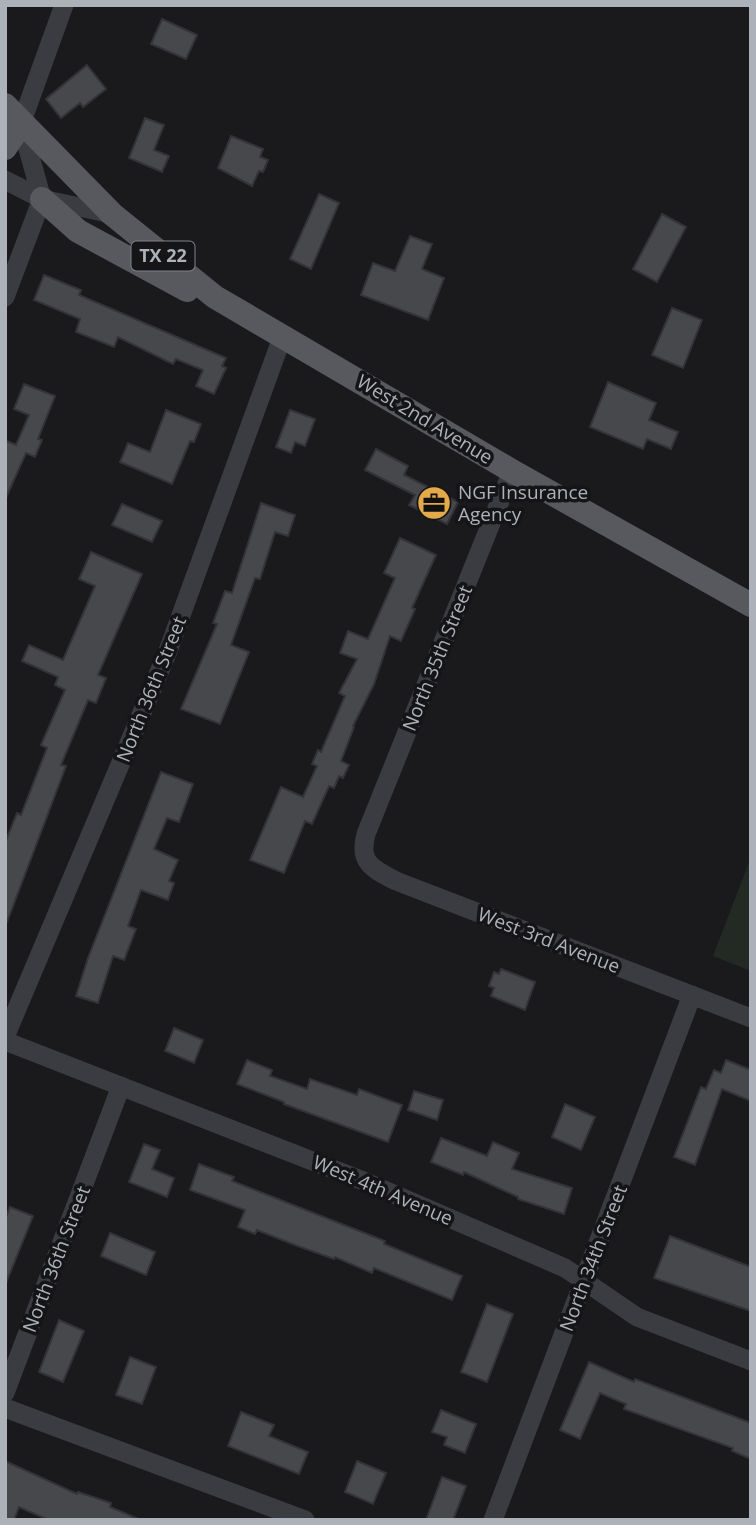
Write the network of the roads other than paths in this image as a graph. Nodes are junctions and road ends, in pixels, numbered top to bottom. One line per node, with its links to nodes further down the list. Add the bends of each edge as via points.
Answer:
1 (64, 5): 3 (street)
2 (5, 105): 3 (main road, TX 22)
3 (22, 124): 4 (main road); 6 (street); 7 (main road, TX 22)
4 (5, 148)
5 (5, 180): 6 (street)
6 (42, 199): 7 (street); 8 (street); 9 (main road, via 78,231 187,289)
7 (112, 214): 9 (main road, TX 22)
8 (5, 297)
9 (215, 297): 10 (main road, TX 22)
10 (283, 335): 11 (main road, West 2nd Avenue / TX 22); 16 (street, North 36th Street, via 168,651)
11 (512, 471): 12 (main road, West 2nd Avenue / TX 22); 13 (street, North 35th Street)
12 (751, 605)
13 (363, 845): 14 (street, West 3rd Avenue, via 373,869 396,881)
14 (692, 995): 15 (street, West 3rd Avenue); 18 (street, North 34th Street)
15 (751, 1018)
16 (5, 1039): 17 (street, West 4th Avenue)
17 (121, 1086): 18 (street, West 4th Avenue, via 362,1180 565,1268); 20 (street, North 36th Street)
18 (584, 1282): 19 (street, West 4th Avenue, via 637,1317); 23 (street, North 34th Street)
19 (751, 1361)
20 (5, 1393)
21 (5, 1408): 22 (street)
22 (305, 1520)
23 (493, 1520)

